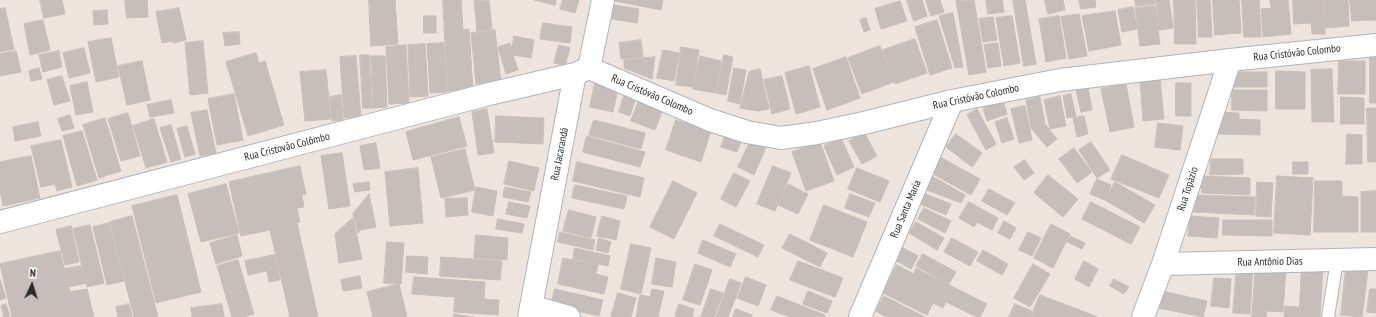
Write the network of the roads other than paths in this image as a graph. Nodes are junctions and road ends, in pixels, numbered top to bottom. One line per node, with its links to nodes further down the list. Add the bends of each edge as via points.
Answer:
1 (603, 0): 4 (street, Rua Jacarandá)
2 (1376, 45): 3 (street, Rua Cristóvão Colombo)
3 (1230, 60): 5 (street, Rua Cristóvão Colombo, via 1060,80); 9 (street, Rua Topázio)
4 (582, 71): 5 (street, Rua Cristóvão Colombo, via 710,120 747,132 781,138 864,123); 6 (street, Rua Cristovão Colômbo); 10 (street, Rua Jacarandá)
5 (952, 101): 12 (street, Rua Santa Maria)
6 (0, 222)
7 (1376, 259): 8 (street, Rua Antônio Dias)
8 (1337, 260): 9 (street, Rua Antônio Dias); 14 (lane)
9 (1163, 264): 13 (street, Rua Topázio)
10 (530, 311): 11 (street)
11 (570, 317)
12 (860, 317)
13 (1143, 317)
14 (1328, 317)

